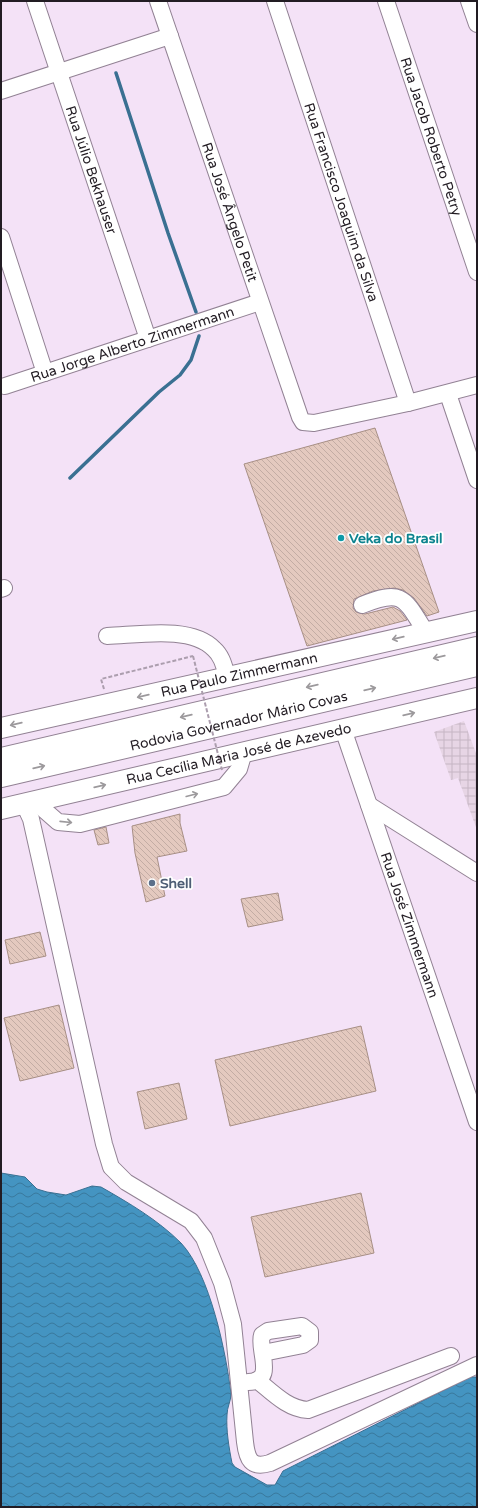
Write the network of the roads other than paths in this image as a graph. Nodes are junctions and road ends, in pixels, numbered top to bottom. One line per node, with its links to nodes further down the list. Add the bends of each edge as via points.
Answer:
1 (35, 1): 8 (street, Rua Júlio Bekhauser)
2 (158, 1): 7 (street, Rua José Ângelo Petit)
3 (275, 1): 18 (street, Rua Francisco Joaquim da Silva)
4 (386, 1): 11 (street, Rua Jacob Roberto Petry)
5 (469, 1): 6 (street)
6 (477, 24)
7 (170, 36): 8 (street); 12 (street, Rua José Ângelo Petit)
8 (59, 72): 9 (street); 13 (street, Rua Júlio Bekhauser)
9 (1, 90)
10 (1, 237): 14 (street)
11 (477, 272)
12 (260, 302): 13 (street, Rua Jorge Alberto Zimmermann); 18 (street, Rua José Ângelo Petit, via 303,422 314,423)
13 (148, 339): 14 (street, Rua Jorge Alberto Zimmermann)
14 (45, 373): 16 (street, Rua Jorge Alberto Zimmermann)
15 (477, 385): 17 (street)
16 (5, 386)
17 (448, 394): 18 (street); 19 (street)
18 (408, 403)
19 (477, 480)
20 (362, 605): 22 (street, via 382,597 405,600)
21 (477, 620): 22 (main road, Rua Paulo Zimmermann)
22 (426, 632): 26 (main road, Rua Paulo Zimmermann, one-way to 26)
23 (107, 636): 26 (street, via 166,633 192,636 214,649)
24 (477, 648): 31 (highway, Rodovia Governador Mário Covas, one-way to 31)
25 (477, 664): 32 (highway, Rodovia Governador Mário Covas, one-way to 25)
26 (227, 676): 28 (main road, Rua Paulo Zimmermann, one-way to 28)
27 (477, 698): 29 (main road, Rua Cecília Maria José de Azevedo, one-way to 27)
28 (1, 728)
29 (343, 729): 30 (main road, Rua Cecília Maria José de Azevedo); 34 (street, Rua José Zimmermann)
30 (244, 752): 33 (main road, Rua Cecília Maria José de Azevedo, one-way to 30); 33 (street, one-way to 30, via 58,822 80,824 224,787 239,768)
31 (1, 758)
32 (1, 776)
33 (29, 802): 35 (main road, Rua Cecília Maria José de Azevedo); 41 (street, via 30,819 111,1167 126,1182 191,1221 204,1238 222,1283 232,1324)
34 (369, 805): 36 (street); 37 (street, Rua José Zimmermann)
35 (1, 809)
36 (477, 873)
37 (477, 1122)
38 (263, 1353): 42 (street, via 264,1372)
39 (451, 1356): 42 (street, via 308,1410 298,1410 291,1406)
40 (477, 1365): 41 (street, via 262,1466 254,1464 247,1455)
41 (238, 1380): 42 (street)
42 (257, 1380)

